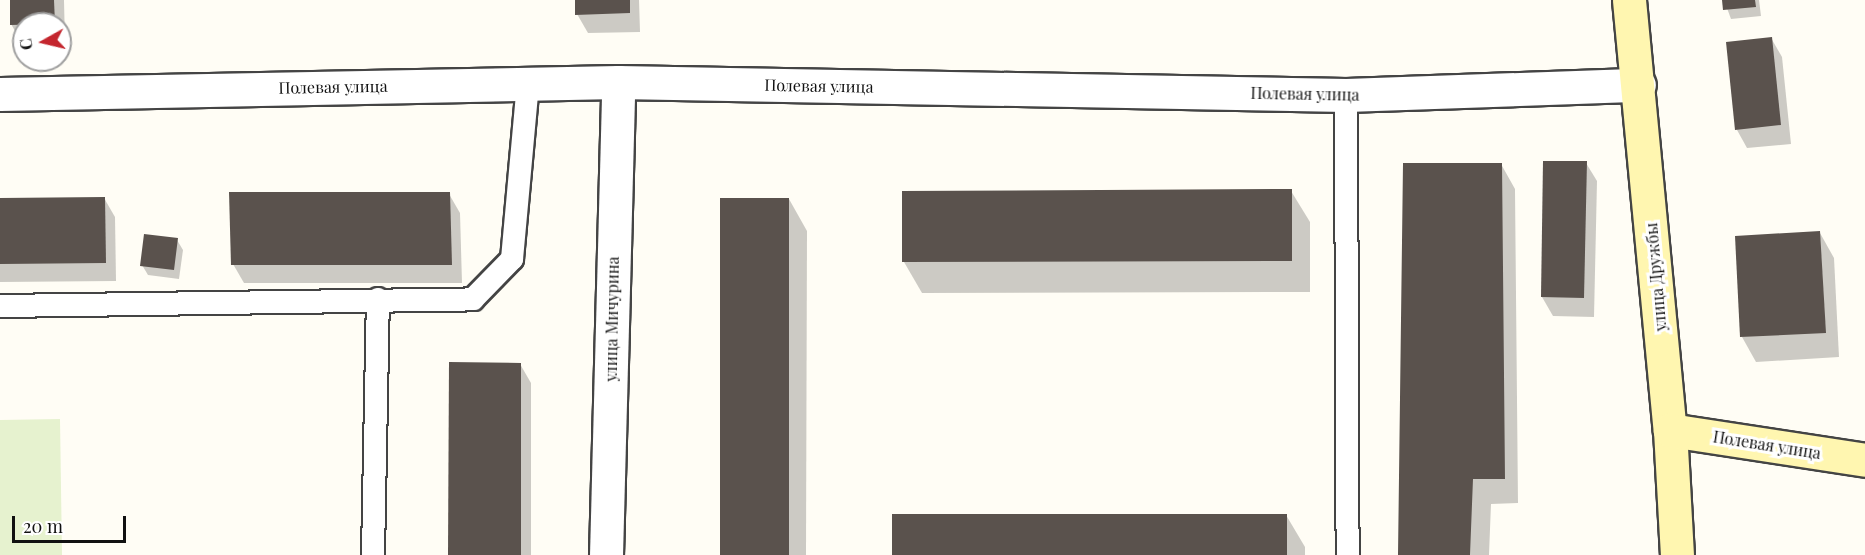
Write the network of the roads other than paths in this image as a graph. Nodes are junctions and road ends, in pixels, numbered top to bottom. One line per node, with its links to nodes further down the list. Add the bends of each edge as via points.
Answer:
1 (1629, 0): 4 (main road, улица Дружбы)
2 (618, 82): 3 (street, Полевая улица); 6 (street, Полевая улица); 12 (street, улица Мичурина)
3 (528, 83): 5 (street, Полевая улица); 7 (lane, via 512,259 473,299)
4 (1639, 85): 6 (street, Полевая улица); 9 (main road, улица Дружбы)
5 (0, 94)
6 (1346, 95): 13 (lane)
7 (378, 300): 8 (lane); 11 (lane)
8 (0, 306)
9 (1670, 430): 10 (main road, Полевая улица); 14 (main road, улица Дружбы)
10 (1865, 460)
11 (373, 555)
12 (606, 555)
13 (1348, 555)
14 (1677, 555)

